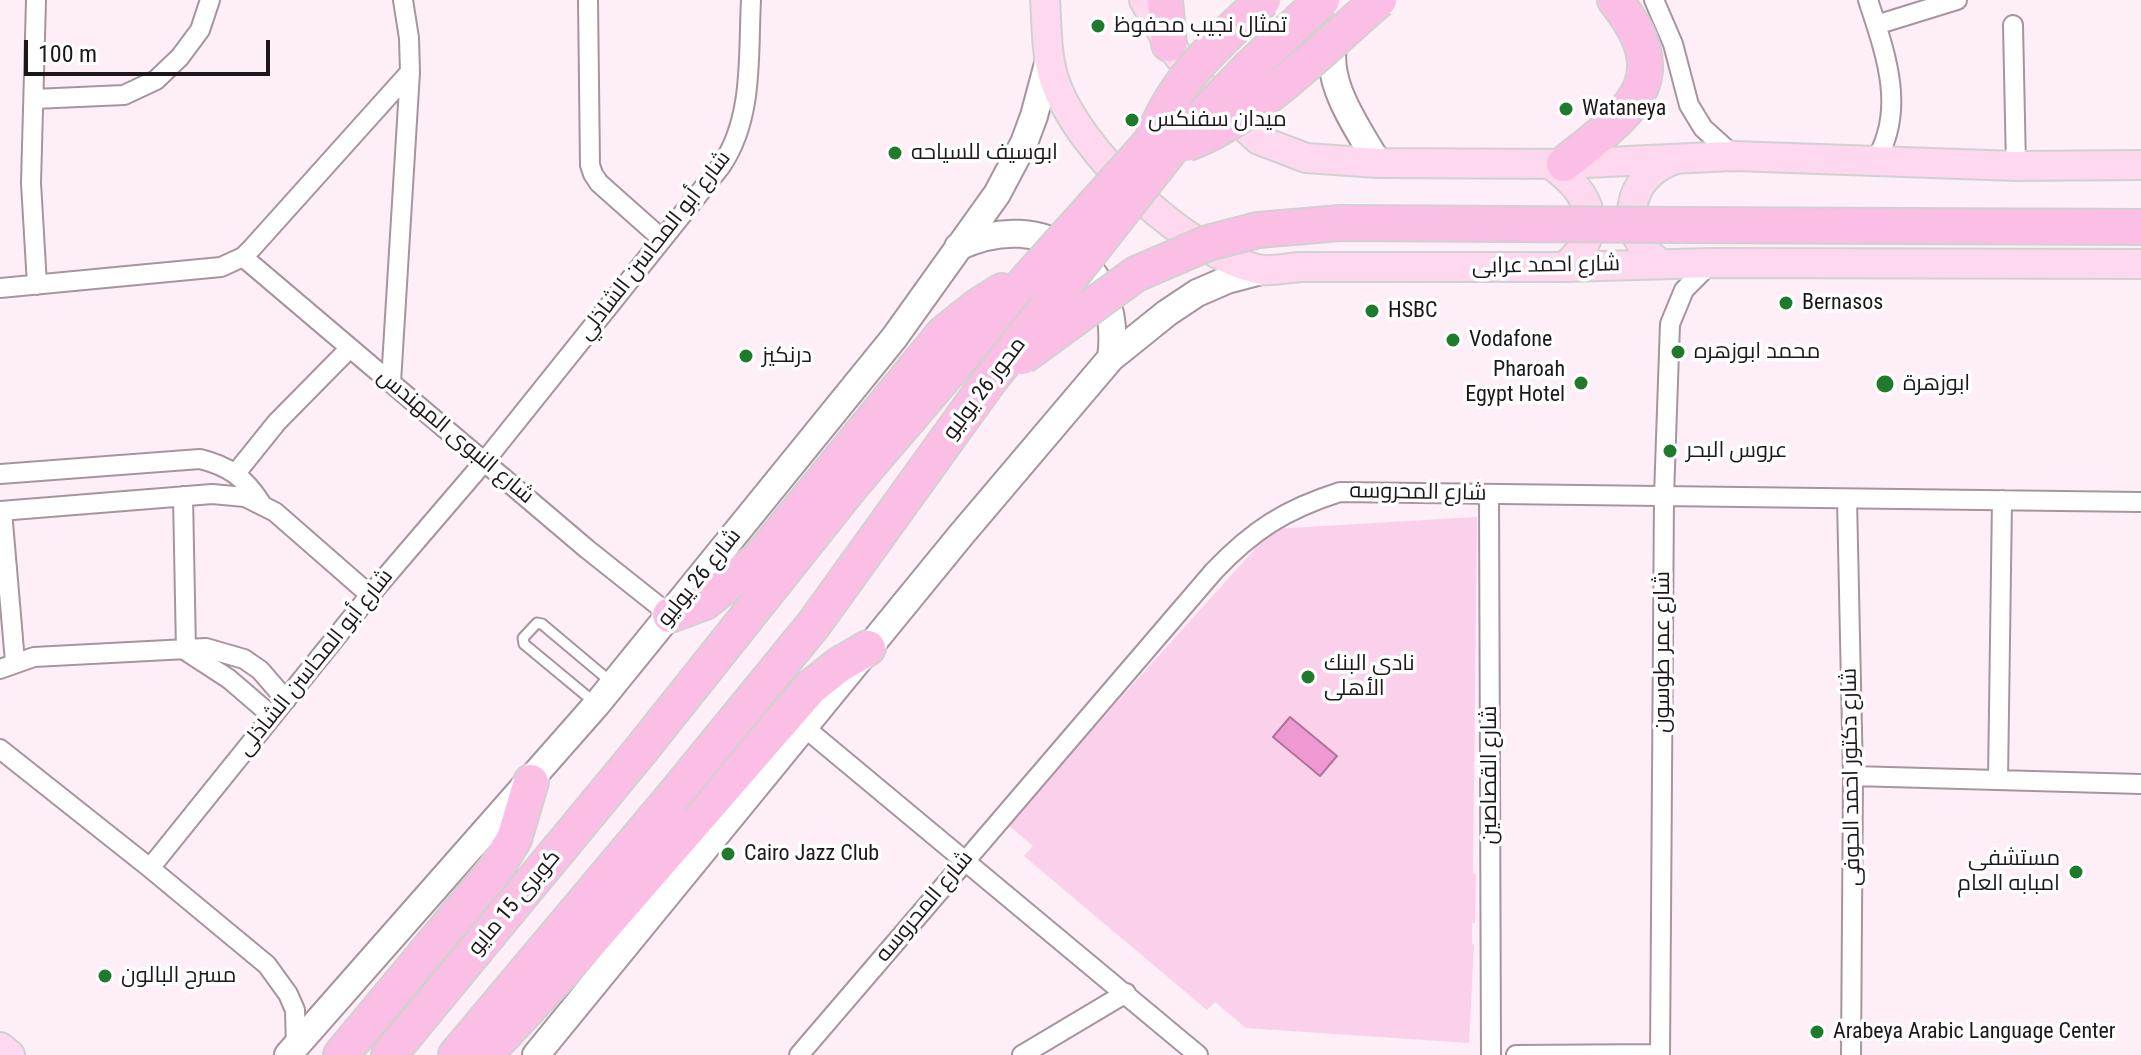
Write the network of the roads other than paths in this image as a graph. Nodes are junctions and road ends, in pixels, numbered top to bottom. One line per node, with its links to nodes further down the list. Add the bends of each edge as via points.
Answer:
1 (36, 0): 22 (street)
2 (210, 0): 22 (street, via 200,30 156,80 124,95)
3 (588, 0): 32 (street, via 590,165 599,183)
4 (751, 0): 32 (street, شارع أبو المحاسن الشاذلي, via 740,130 721,166)
5 (1045, 0): 20 (main road, شارع احمد عرابى)
6 (1144, 0): 19 (main road)
7 (1165, 0): 19 (highway)
8 (1263, 0): 23 (highway, bridge, via 1183,81 1164,111)
9 (1292, 0): 16 (main road, via 1316,17 1336,19); 23 (highway, محور 26 يوليو)
10 (1379, 0): 23 (highway, bridge, via 1253,107 1206,136)
11 (1615, 0): 28 (highway, via 1643,46 1642,84 1622,117)
12 (1654, 0): 24 (street, via 1673,44 1689,105 1703,128)
13 (1868, 0): 17 (street)
14 (1957, 0): 17 (street)
15 (404, 1): 21 (street)
16 (1343, 6): 23 (highway, محور 26 يوليو, bridge, via 1248,69); 27 (main road, via 1332,50 1334,75)
17 (1876, 25): 26 (street, via 1892,102 1889,131)
18 (2013, 25): 30 (street)
19 (1169, 44): 27 (main road, via 1209,95 1259,140 1306,158)
20 (1049, 60): 33 (main road, شارع 26 يوليو, via 1034,116 1011,169); 39 (main road, شارع احمد عرابى, via 1054,81 1082,129 1137,195 1206,247)
21 (410, 72): 34 (street); 46 (street)
22 (34, 99): 41 (street, via 31,183)
23 (1161, 144): 40 (highway, محور 26 يوليو, bridge); 45 (highway, محور 26 يوليو, bridge)
24 (1734, 156): 25 (main road); 26 (main road)
25 (1676, 158): 28 (main road); 36 (main road, via 1647,176 1632,206 1638,240)
26 (1875, 161): 30 (main road)
27 (1378, 163): 28 (main road)
28 (1557, 164): 38 (main road, via 1582,193 1589,213 1584,244)
29 (2141, 165): 30 (main road)
30 (2016, 166)
31 (2141, 227): 45 (highway, bridge, via 1341,223 1258,230 1208,243 1136,274)
32 (662, 239): 47 (street, شارع أبو المحاسن الشاذلي)
33 (958, 247): 44 (main road, via 1016,232 1055,241 1072,252 1099,281 1107,299); 59 (main road, شارع 26 يوليو, via 894,338)
34 (243, 257): 41 (street, via 221,267); 43 (street, شارع النبوى المهندس)
35 (1711, 263): 36 (main road, شارع احمد عرابى); 37 (main road, شارع احمد عرابى); 52 (street, شارع عمر طوسون, via 1684,290 1670,324)
36 (1661, 264): 38 (main road, شارع احمد عرابى)
37 (2141, 264)
38 (1564, 267): 39 (main road, شارع احمد عرابى)
39 (1265, 270): 44 (main road, via 1189,298)
40 (1028, 279): 59 (highway, via 978,306 943,334 740,576 705,602); 68 (highway, محور 26 يوليو, via 852,485)
41 (37, 285): 42 (street)
42 (0, 288)
43 (350, 348): 46 (street, شارع النبوى المهندس); 48 (street, via 277,422)
44 (1111, 358): 60 (main road)
45 (989, 381): 82 (highway, محور 26 يوليو, bridge, via 814,624)
46 (391, 382): 47 (street, شارع النبوى المهندس)
47 (484, 462): 58 (street, شارع أبو المحاسن الشاذلى); 59 (street, شارع النبوى المهندس)
48 (236, 473): 49 (street, via 200,459); 56 (street)
49 (0, 474)
50 (1489, 494): 52 (street, شارع المحروسه); 73 (street, شارع المحروسه, via 1340,492 1271,521 1214,571); 88 (street, شارع القصاصين)
51 (183, 496): 56 (street, via 229,494); 57 (street); 61 (street)
52 (1664, 496): 53 (street, شارع المحروسه); 78 (street, شارع عمر طوسون)
53 (1847, 499): 54 (street, شارع المحروسه); 69 (street, شارع دكتور احمد الحوفى)
54 (2002, 500): 55 (street, شارع المحروسه); 70 (street)
55 (2141, 502)
56 (261, 503): 58 (street)
57 (1, 511): 62 (street)
58 (370, 595): 64 (street, شارع أبو المحاسن الشاذلى)
59 (670, 615): 63 (main road, شارع 26 يوليو)
60 (868, 648): 66 (main road); 83 (highway, via 810,688)
61 (186, 651): 62 (street, via 34,657); 64 (street, via 206,648 244,659); 65 (street)
62 (8, 666)
63 (605, 694): 63 (lane, via 542,624 523,638 524,644); 71 (main road, شارع 26 يوليو)
64 (286, 700): 65 (street, شارع أبو المحاسن الشاذلى)
65 (272, 716): 74 (street, شارع أبو المحاسن الشاذلى)
66 (804, 727): 73 (street); 84 (main road)
67 (0, 749): 74 (street)
68 (641, 750): 81 (highway, كوبرى 15 مايو)
69 (1853, 776): 70 (street); 90 (street, شارع دكتور احمد الحوفى)
70 (1998, 780): 72 (street)
71 (531, 782): 77 (main road, شارع 26 يوليو); 80 (highway, via 517,832 495,870)
72 (2141, 784)
73 (965, 859): 75 (street); 85 (street, شارع المحروسه)
74 (150, 868): 77 (street, via 279,979 295,1010)
75 (1126, 993): 86 (street); 87 (street)
76 (0, 1047): 79 (main road)
77 (292, 1051)
78 (1660, 1054): 89 (street)
79 (10, 1055)
80 (341, 1055)
81 (389, 1055)
82 (456, 1055)
83 (485, 1055)
84 (536, 1055)
85 (799, 1055)
86 (1022, 1055)
87 (1198, 1055)
88 (1491, 1055)
89 (1516, 1055)
90 (1851, 1055)

